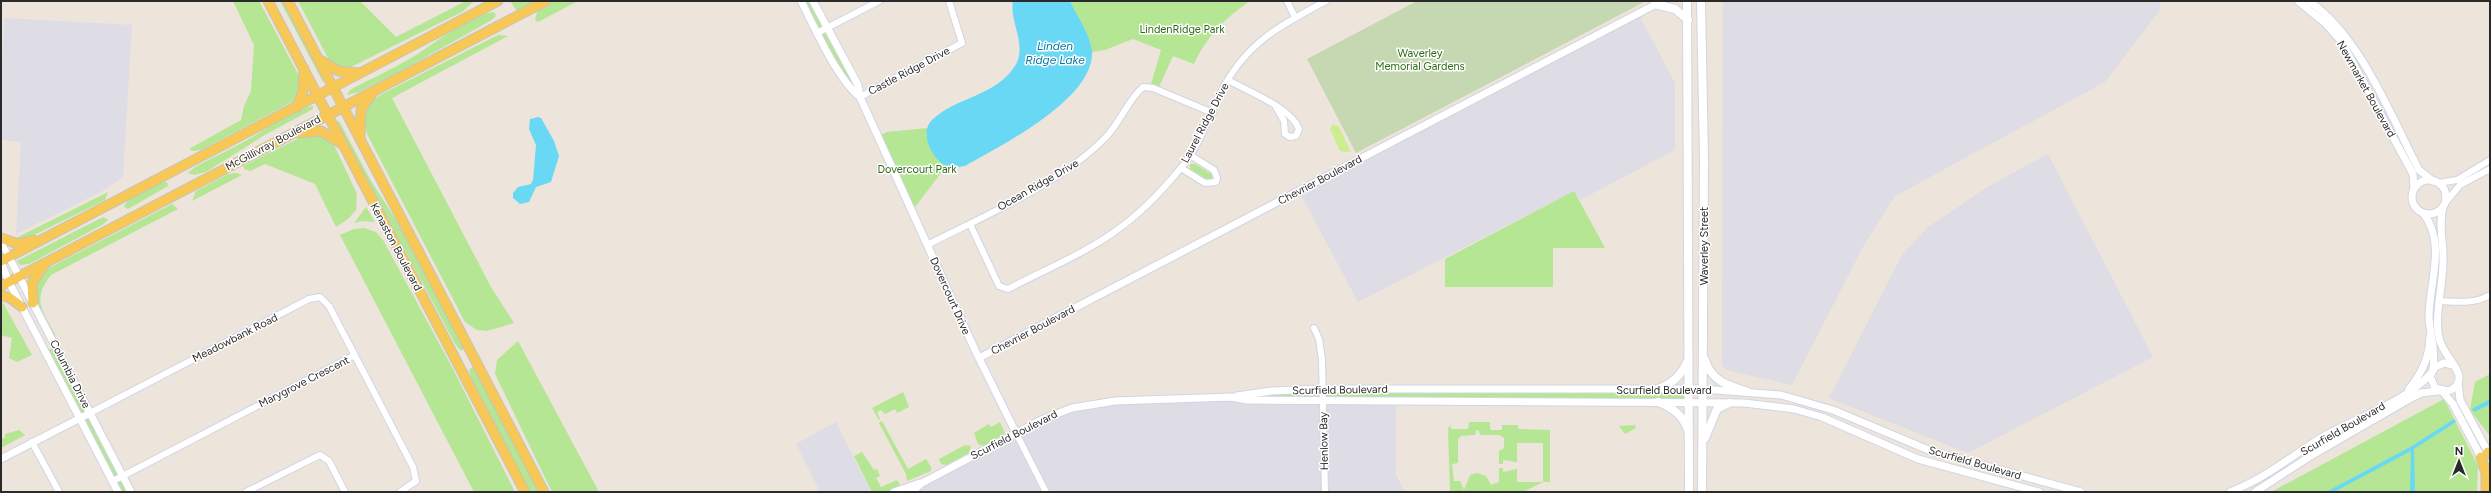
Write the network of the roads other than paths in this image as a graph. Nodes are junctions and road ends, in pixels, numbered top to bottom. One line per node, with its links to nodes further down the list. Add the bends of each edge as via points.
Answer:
1 (268, 1): 21 (main road, Kenaston Boulevard)
2 (288, 1): 20 (main road, Kenaston Boulevard)
3 (498, 1): 22 (main road, McGillivray Boulevard)
4 (546, 1): 25 (main road, McGillivray Boulevard)
5 (801, 1): 19 (street, Dovercourt Drive)
6 (813, 1): 18 (street, Dovercourt Drive)
7 (879, 1): 18 (street)
8 (949, 1): 27 (street, Castle Ridge Drive, via 962,43)
9 (1287, 1): 16 (street)
10 (1326, 1): 16 (street, Laurel Ridge Drive)
11 (1687, 1): 17 (main road, Waverley Street)
12 (1701, 1): 62 (main road, Waverley Street)
13 (2298, 1): 41 (street, Newmarket Boulevard, via 2325,23 2341,41 2413,174)
14 (2310, 1): 40 (street, Newmarket Boulevard, via 2340,27 2361,60 2419,170)
15 (1659, 3): 17 (main road, via 1675,10); 63 (street, Chevrier Boulevard)
16 (1295, 17): 23 (street, Laurel Ridge Drive, via 1255,44)
17 (1688, 20): 61 (main road, Waverley Street)
18 (827, 28): 19 (street); 27 (street, Dovercourt Drive, via 858,85)
19 (817, 33): 27 (street, Dovercourt Drive)
20 (319, 60): 22 (main road, via 338,71); 24 (main road, Kenaston Boulevard)
21 (304, 66): 26 (main road, Kenaston Boulevard); 30 (main road, via 303,91)
22 (366, 72): 24 (main road, McGillivray Boulevard)
23 (1228, 80): 29 (street); 31 (street, Laurel Ridge Drive)
24 (334, 88): 26 (main road, McGillivray Boulevard); 28 (main road, Kenaston Boulevard)
25 (374, 91): 28 (main road, McGillivray Boulevard); 34 (main road, via 361,110)
26 (319, 96): 30 (main road, McGillivray Boulevard); 32 (main road, Kenaston Boulevard)
27 (860, 97): 48 (street, Dovercourt Drive)
28 (343, 106): 32 (main road, McGillivray Boulevard); 34 (main road, Kenaston Boulevard)
29 (1276, 106): 29 (street, via 1297,125 1299,131 1296,136 1290,137 1285,134 1284,121)
30 (297, 107): 45 (main road, McGillivray Boulevard)
31 (1212, 112): 36 (street, Laurel Ridge Drive); 44 (street, Ocean Ridge Drive, via 1153,88 1143,87 1109,133 1082,159 1056,177)
32 (328, 114): 33 (main road, McGillivray Boulevard); 35 (main road, Kenaston Boulevard)
33 (291, 134): 35 (main road, via 321,132); 50 (main road, McGillivray Boulevard)
34 (360, 137): 98 (main road, Kenaston Boulevard)
35 (343, 145): 97 (main road, Kenaston Boulevard)
36 (1190, 155): 38 (street, Laurel Ridge Drive); 38 (street, via 1214,170 1216,182 1205,183)
37 (2490, 160): 40 (street, via 2457,180)
38 (1181, 168): 44 (street, Laurel Ridge Drive, via 1149,204 1116,231 1008,289 999,286)
39 (2490, 169): 42 (street, via 2460,185)
40 (2436, 182): 41 (street, via 2422,182); 42 (street, via 2445,191)
41 (2414, 189): 43 (street, via 2412,200)
42 (2444, 205): 43 (street, via 2434,214); 55 (street, via 2440,225 2443,263)
43 (2423, 213): 58 (street, via 2432,227 2435,244)
44 (970, 224): 48 (street, Ocean Ridge Drive)
45 (47, 237): 46 (main road, via 18,244); 49 (main road, McGillivray Boulevard)
46 (1, 238)
47 (1, 242): 49 (street)
48 (927, 245): 63 (street, Dovercourt Drive)
49 (4, 260): 51 (street, Columbia Drive); 52 (street, Columbia Drive)
50 (49, 260): 51 (main road, McGillivray Boulevard); 56 (main road, via 36,274 32,283)
51 (19, 277): 52 (main road, McGillivray Boulevard); 56 (street, Columbia Drive)
52 (5, 284): 57 (street, Columbia Drive)
53 (1, 295): 57 (main road)
54 (2490, 295): 55 (street, via 2481,300 2467,302)
55 (2440, 301): 64 (street, via 2438,336 2442,350)
56 (33, 303): 80 (street, Columbia Drive)
57 (22, 307): 81 (street, Columbia Drive)
58 (2430, 327): 65 (street, via 2435,352); 73 (street, via 2426,360 2417,380)
59 (1314, 328): 67 (street, Henlow Bay, via 1321,347)
60 (353, 356): 80 (street, Meadowbank Road, via 325,300 314,297); 88 (street, Marygrove Crescent); 96 (street, Marygrove Crescent, via 416,476 416,481)
61 (1690, 356): 69 (main road, via 1679,376 1670,385); 70 (main road, Waverley Street)
62 (1703, 356): 68 (main road, Waverley Street); 72 (main road, via 1715,378)
63 (979, 358): 83 (street, Dovercourt Drive)
64 (2453, 365): 65 (street, via 2444,363); 66 (street, via 2459,373)
65 (2432, 371): 71 (street, via 2432,385); 73 (street, Scurfield Boulevard, via 2424,382)
66 (2458, 383): 71 (street, via 2452,390); 86 (street, via 2460,400)
67 (1323, 389): 69 (street, Scurfield Boulevard); 74 (street, Scurfield Boulevard); 75 (street, Henlow Bay)
68 (1703, 389): 70 (street, Scurfield Boulevard); 72 (street, Scurfield Boulevard); 78 (main road, Waverley Street)
69 (1656, 390): 70 (street, Scurfield Boulevard)
70 (1689, 390): 77 (main road, Waverley Street)
71 (2441, 391): 86 (street, via 2453,404); 108 (street, Scurfield Boulevard, via 2421,393 2411,398 2309,457)
72 (1748, 392): 106 (street, Scurfield Boulevard, via 1781,395 1807,402 1848,416 1931,451)
73 (2405, 394): 107 (street, Scurfield Boulevard, via 2316,441 2281,465)
74 (1230, 397): 75 (street, Scurfield Boulevard, via 1247,400); 83 (street, Scurfield Boulevard, via 1115,401 1084,405 1055,413)
75 (1323, 400): 76 (street, Scurfield Boulevard); 102 (street, Henlow Bay)
76 (1658, 402): 77 (street, Scurfield Boulevard); 82 (main road, via 1678,413)
77 (1689, 403): 78 (street, Scurfield Boulevard); 82 (main road, Waverley Street)
78 (1703, 403): 79 (street, Scurfield Boulevard); 85 (main road, Waverley Street)
79 (1729, 403): 85 (main road, via 1717,409); 105 (street, Scurfield Boulevard, via 1794,409 1828,420 1918,459)
80 (90, 413): 81 (street); 88 (street, Columbia Drive)
81 (79, 418): 84 (street); 89 (street, Columbia Drive)
82 (1689, 432): 103 (main road, Waverley Street)
83 (1016, 433): 90 (street, Scurfield Boulevard); 101 (street, Dovercourt Drive)
84 (32, 442): 87 (street); 91 (street)
85 (1703, 444): 104 (main road, Waverley Street)
86 (2486, 454): 109 (main road)
87 (1, 459)
88 (123, 476): 89 (street, Marygrove Crescent); 93 (street, Columbia Drive)
89 (113, 481): 92 (street, Columbia Drive)
90 (922, 483): 99 (street, Scurfield Boulevard, via 906,486); 100 (street, Scurfield Boulevard)
91 (59, 492)
92 (118, 492)
93 (131, 492)
94 (246, 492): 95 (street, via 320,455 329,461)
95 (345, 492)
96 (400, 492)
97 (525, 492)
98 (544, 492)
99 (894, 492)
100 (912, 492)
101 (1046, 492)
102 (1325, 492)
103 (1689, 492)
104 (1702, 492)
105 (2040, 492)
106 (2081, 492)
107 (2230, 492)
108 (2255, 492)
109 (2486, 492)

